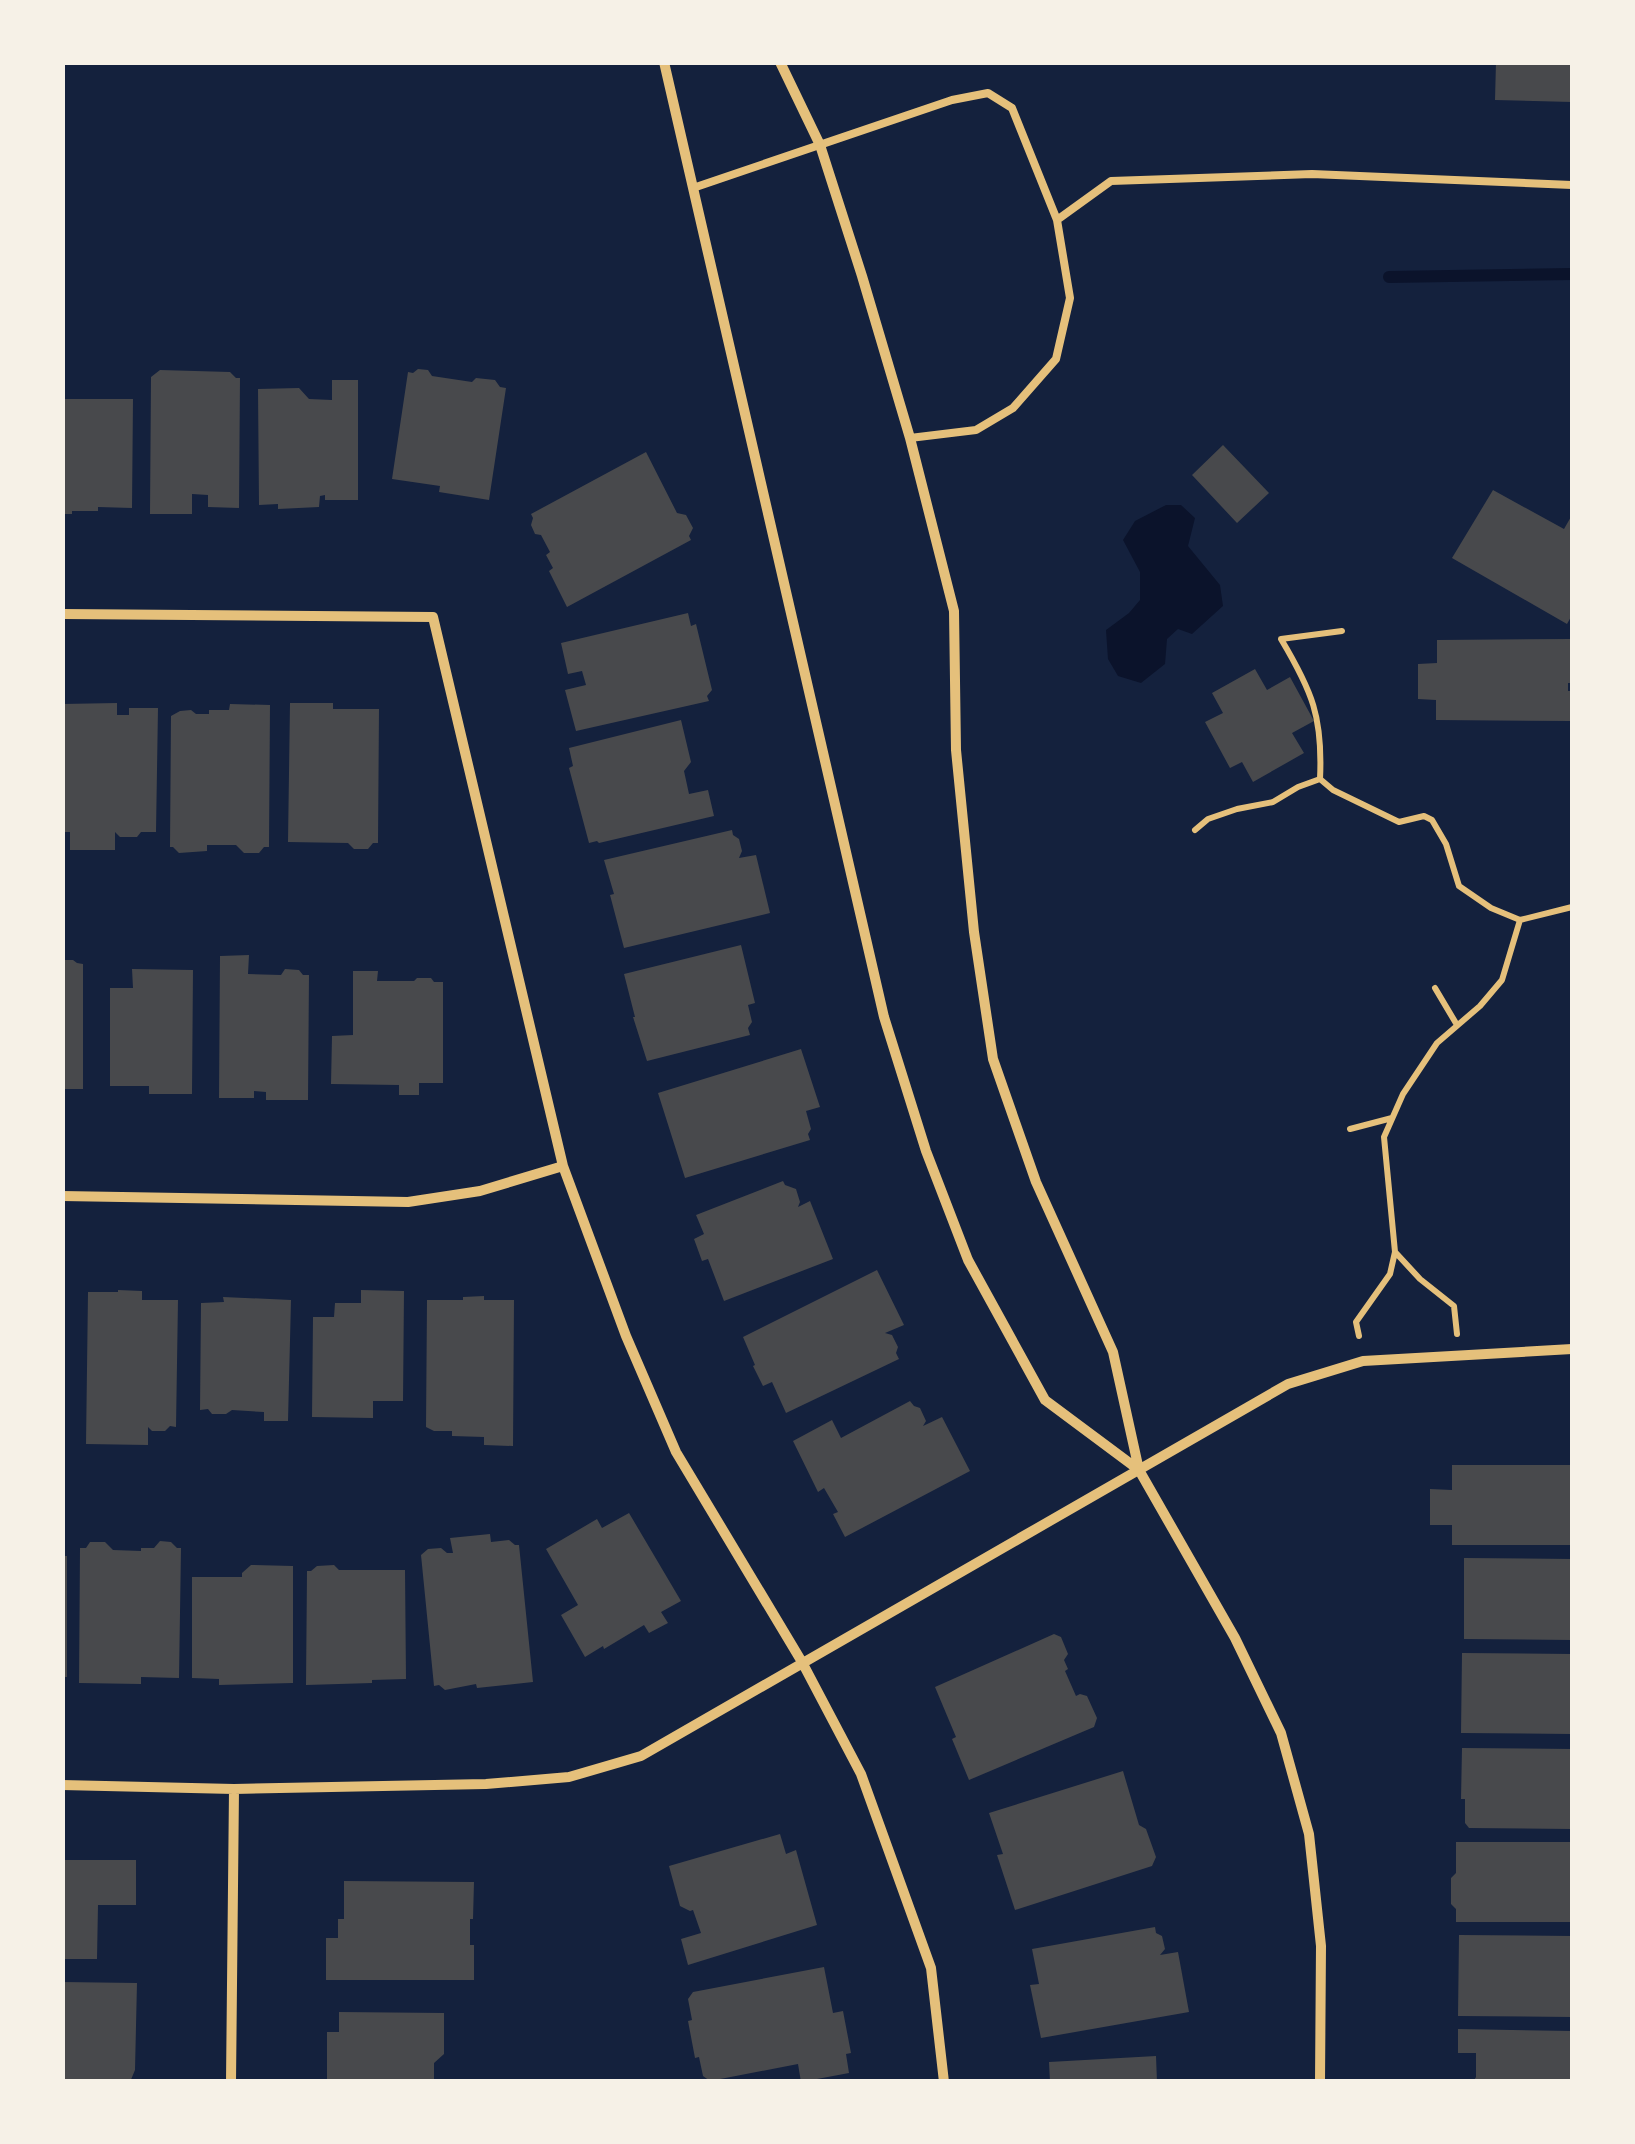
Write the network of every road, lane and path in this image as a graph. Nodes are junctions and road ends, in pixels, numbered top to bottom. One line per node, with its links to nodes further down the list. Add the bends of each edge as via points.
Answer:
1 (664, 62): 5 (street)
2 (780, 62): 3 (street)
3 (820, 145): 5 (lane); 6 (lane, via 988,93 1012,108); 7 (street)
4 (1572, 186): 6 (lane, via 1312,174 1111,181)
5 (693, 188): 24 (street, via 884,1017 926,1150 968,1260 1044,1400)
6 (1057, 220): 7 (lane, via 1070,298 1056,359 1013,408 976,430)
7 (910, 438): 24 (street, via 954,611 956,750 993,1059 1036,1182 1112,1352)
8 (62, 614): 18 (street, via 433,617)
9 (1342, 631): 10 (path, via 1281,639 1316,709)
10 (1320, 779): 11 (path, via 1273,802 1208,819); 13 (path, via 1399,822 1432,820 1459,886)
11 (1195, 830)
12 (1572, 907): 13 (path)
13 (1520, 920): 15 (path, via 1502,980)
14 (1435, 988): 15 (path)
15 (1457, 1025): 16 (path, via 1437,1043)
16 (1393, 1117): 17 (path); 20 (path, via 1384,1136)
17 (1350, 1129)
18 (563, 1166): 19 (street, via 408,1202); 25 (street, via 676,1452)
19 (62, 1196)
20 (1396, 1252): 22 (path, via 1454,1306); 23 (path, via 1390,1274 1356,1322)
21 (1572, 1349): 22 (street)
22 (1460, 1355): 23 (street)
23 (1363, 1361): 24 (street, via 1288,1384)
24 (1139, 1470): 25 (street); 30 (street, via 1236,1638 1281,1733 1309,1834 1320,1946)
25 (802, 1662): 27 (street, via 640,1756 569,1777); 29 (street, via 862,1774 930,1968)
26 (62, 1785): 27 (street)
27 (234, 1789): 28 (street)
28 (232, 2082)
29 (944, 2082)
30 (1320, 2082)

